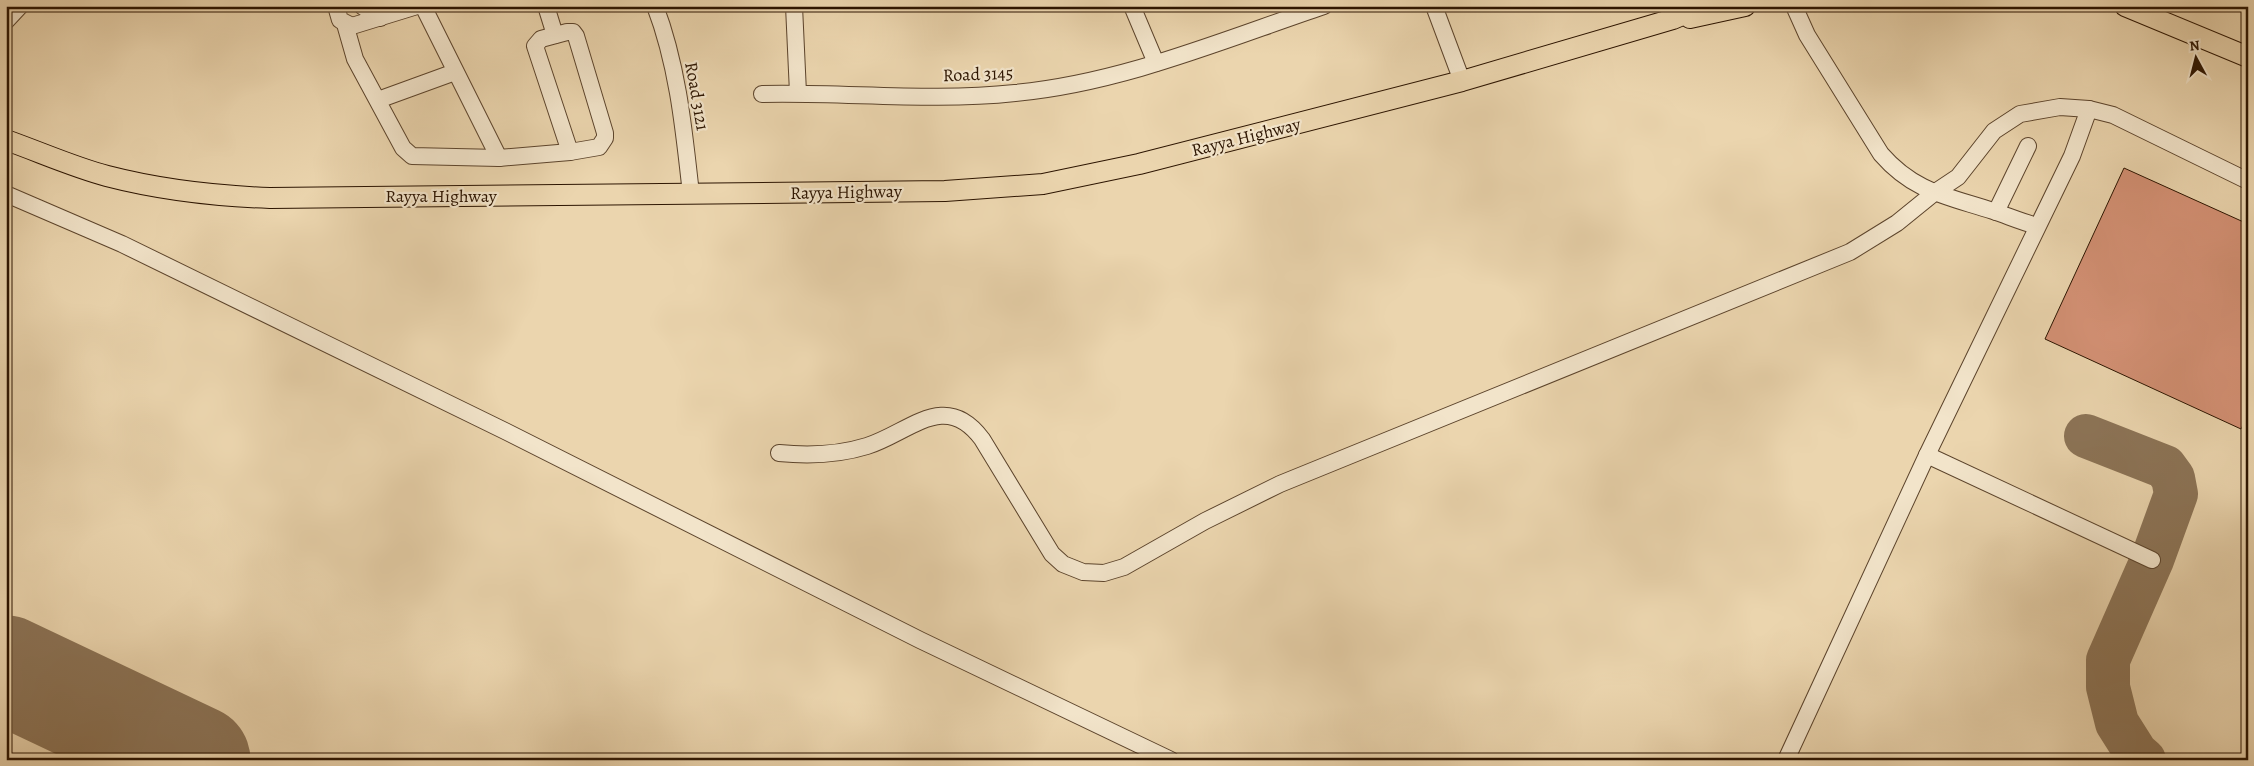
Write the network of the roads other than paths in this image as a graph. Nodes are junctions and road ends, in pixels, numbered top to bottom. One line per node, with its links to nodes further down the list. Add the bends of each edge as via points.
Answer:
1 (20, 6): 19 (street)
2 (336, 6): 20 (street, via 336,14)
3 (362, 6): 17 (street)
4 (417, 6): 17 (street)
5 (423, 6): 24 (street)
6 (546, 6): 21 (street)
7 (655, 6): 37 (street, Road 3121, via 674,69)
8 (794, 6): 27 (street)
9 (1132, 6): 23 (street)
10 (1324, 6): 16 (street, Road 3145)
11 (1434, 6): 25 (street)
12 (1703, 6): 18 (main road, Rayya Highway)
13 (1745, 6): 18 (main road, Rayya Highway)
14 (1794, 6): 35 (street, via 1808,36 1881,154 1913,184)
15 (2126, 6): 22 (main road)
16 (1284, 13): 23 (street, Road 3145)
17 (380, 18): 20 (street, via 358,26)
18 (1673, 19): 25 (main road, Rayya Highway)
19 (6, 22)
20 (345, 24): 28 (street, via 355,59)
21 (555, 35): 32 (street, via 538,41 535,50); 32 (street, via 575,34 605,133 599,147)
22 (2246, 59)
23 (1156, 63): 27 (street, Road 3145, via 1058,87 1017,93 976,96)
24 (455, 72): 28 (street); 33 (street)
25 (1462, 81): 37 (main road, Rayya Highway, via 1139,164 1043,184 945,191)
26 (762, 94): 27 (street, Road 3145)
27 (798, 94)
28 (378, 100): 33 (street, via 403,148 412,156)
29 (2089, 109): 34 (street, via 2113,114); 35 (street, via 2060,107 2020,114 1994,131 1958,177); 39 (street, via 2072,156)
30 (6, 140): 37 (main road, Rayya Highway, via 106,176 179,191 228,196)
31 (2028, 146): 38 (street)
32 (570, 152): 33 (street)
33 (499, 158)
34 (2248, 180)
35 (1934, 193): 38 (street); 40 (street, via 1897,224 1850,252 1280,484 1205,520 1114,571 1083,572 1064,564 1052,554 982,439 975,430 954,417 930,416 889,438 846,451)
36 (6, 194): 43 (street, via 122,244 505,431 920,640)
37 (691, 194)
38 (1996, 212): 39 (street)
39 (2037, 226): 41 (street)
40 (779, 454)
41 (1927, 455): 42 (street); 44 (street)
42 (2152, 560)
43 (1171, 760)
44 (1786, 760)

